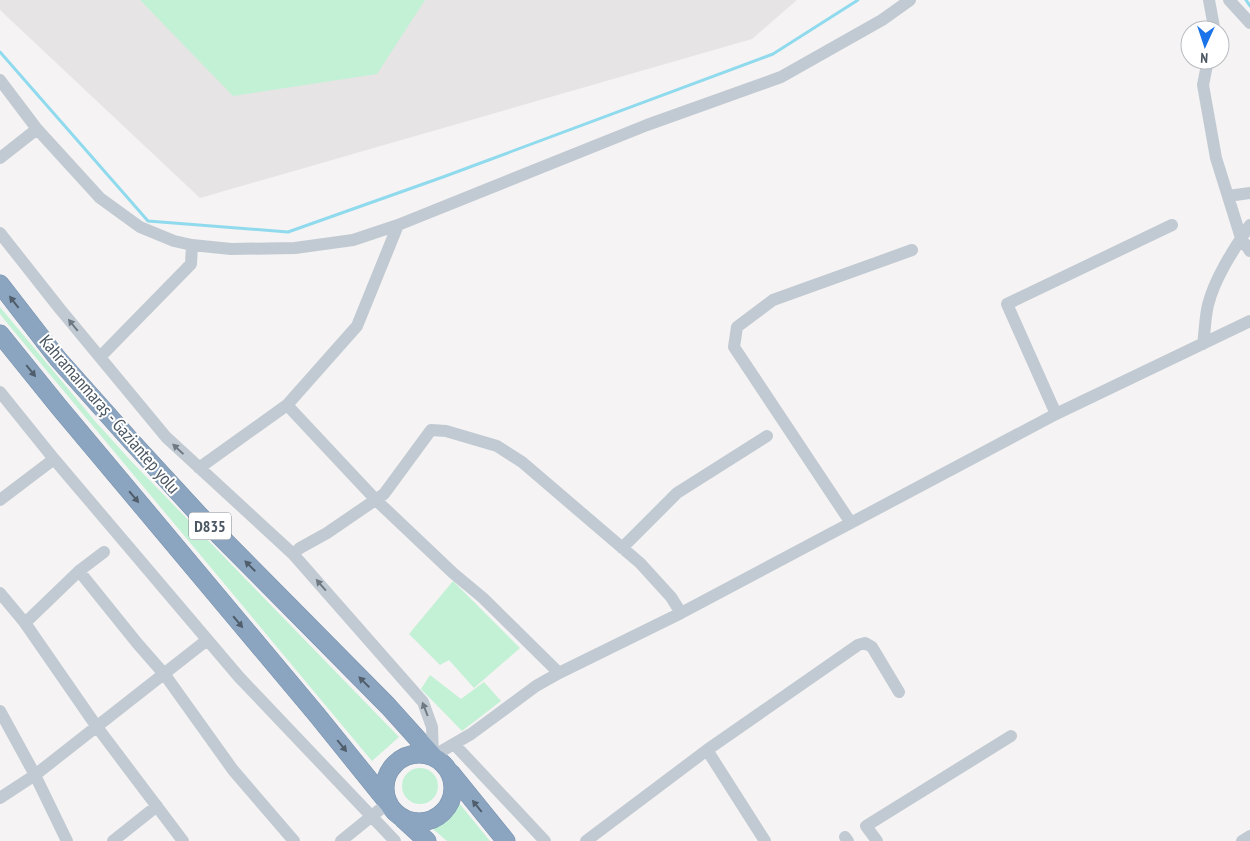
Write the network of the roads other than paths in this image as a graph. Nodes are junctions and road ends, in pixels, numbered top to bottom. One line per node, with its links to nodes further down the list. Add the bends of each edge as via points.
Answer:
1 (910, 0): 12 (street, via 882,20 781,77 647,125)
2 (1209, 0): 4 (street)
3 (1229, 0): 5 (street)
4 (1213, 20)
5 (1250, 23)
6 (1206, 70): 11 (street, via 1203,85 1216,158)
7 (0, 80): 8 (street)
8 (38, 129): 9 (street); 17 (street, via 100,198 140,227)
9 (0, 158)
10 (1250, 193): 11 (street)
11 (1228, 196): 16 (street)
12 (398, 225): 17 (street, via 353,240 295,248 231,249); 26 (street, via 357,326)
13 (1172, 225): 27 (street, via 1007,304)
14 (1250, 225): 16 (street)
15 (0, 233): 24 (street, one-way to 15)
16 (1241, 238): 19 (street); 23 (street, via 1212,292)
17 (192, 245): 24 (street, via 191,264)
18 (912, 250): 33 (street, via 774,300 737,327 734,347)
19 (1250, 251)
20 (0, 284): 50 (highway, Kahramanmaraş - Gaziantep yolu / D835, one-way to 20, via 388,706 200,516 132,442 58,359)
21 (1250, 320): 23 (street)
22 (0, 334): 54 (highway, Kahramanmaraş - Gaziantep yolu / D835, one-way to 54)
23 (1203, 344): 27 (street)
24 (100, 357): 30 (street, one-way to 24, via 166,438)
25 (0, 392): 29 (street)
26 (286, 405): 30 (street); 32 (street)
27 (1056, 414): 33 (street)
28 (767, 436): 34 (street, via 677,492)
29 (54, 460): 31 (street); 41 (street)
30 (199, 468): 36 (street)
31 (0, 500)
32 (376, 500): 34 (street, via 384,494 431,430 446,431 497,446 522,462); 36 (street); 42 (street)
33 (851, 523): 39 (street)
34 (622, 548): 39 (street, via 671,597)
35 (104, 552): 37 (street)
36 (293, 554): 50 (street, one-way to 36, via 432,727 424,702)
37 (80, 571): 40 (street); 43 (street)
38 (0, 593): 40 (street)
39 (681, 614): 42 (street)
40 (25, 623): 46 (street)
41 (208, 640): 43 (street); 56 (street, via 239,677)
42 (559, 673): 48 (street)
43 (165, 674): 46 (street); 62 (street, via 233,770)
44 (900, 692): 49 (street, via 872,646 858,645)
45 (0, 711): 52 (street)
46 (97, 727): 52 (street); 55 (street)
47 (1011, 736): 70 (street, via 866,826)
48 (454, 744): 50 (street); 67 (street)
49 (708, 750): 68 (street); 69 (street)
50 (432, 756): 51 (highway); 54 (highway, via 406,756 391,768 385,785)
51 (449, 771): 57 (highway, via 453,793 443,813 423,822 411,822); 66 (highway, one-way to 51)
52 (35, 775): 53 (street); 59 (street)
53 (0, 798)
54 (388, 803): 56 (street); 57 (highway)
55 (157, 806): 60 (street); 61 (street)
56 (372, 816): 63 (street); 64 (street)
57 (401, 817): 65 (highway)
58 (1250, 836): 71 (street)
59 (67, 841)
60 (113, 841)
61 (183, 841)
62 (294, 841)
63 (341, 841)
64 (395, 841)
65 (427, 841)
66 (506, 841)
67 (545, 841)
68 (586, 841)
69 (765, 841)
70 (877, 841)
71 (1242, 841)

